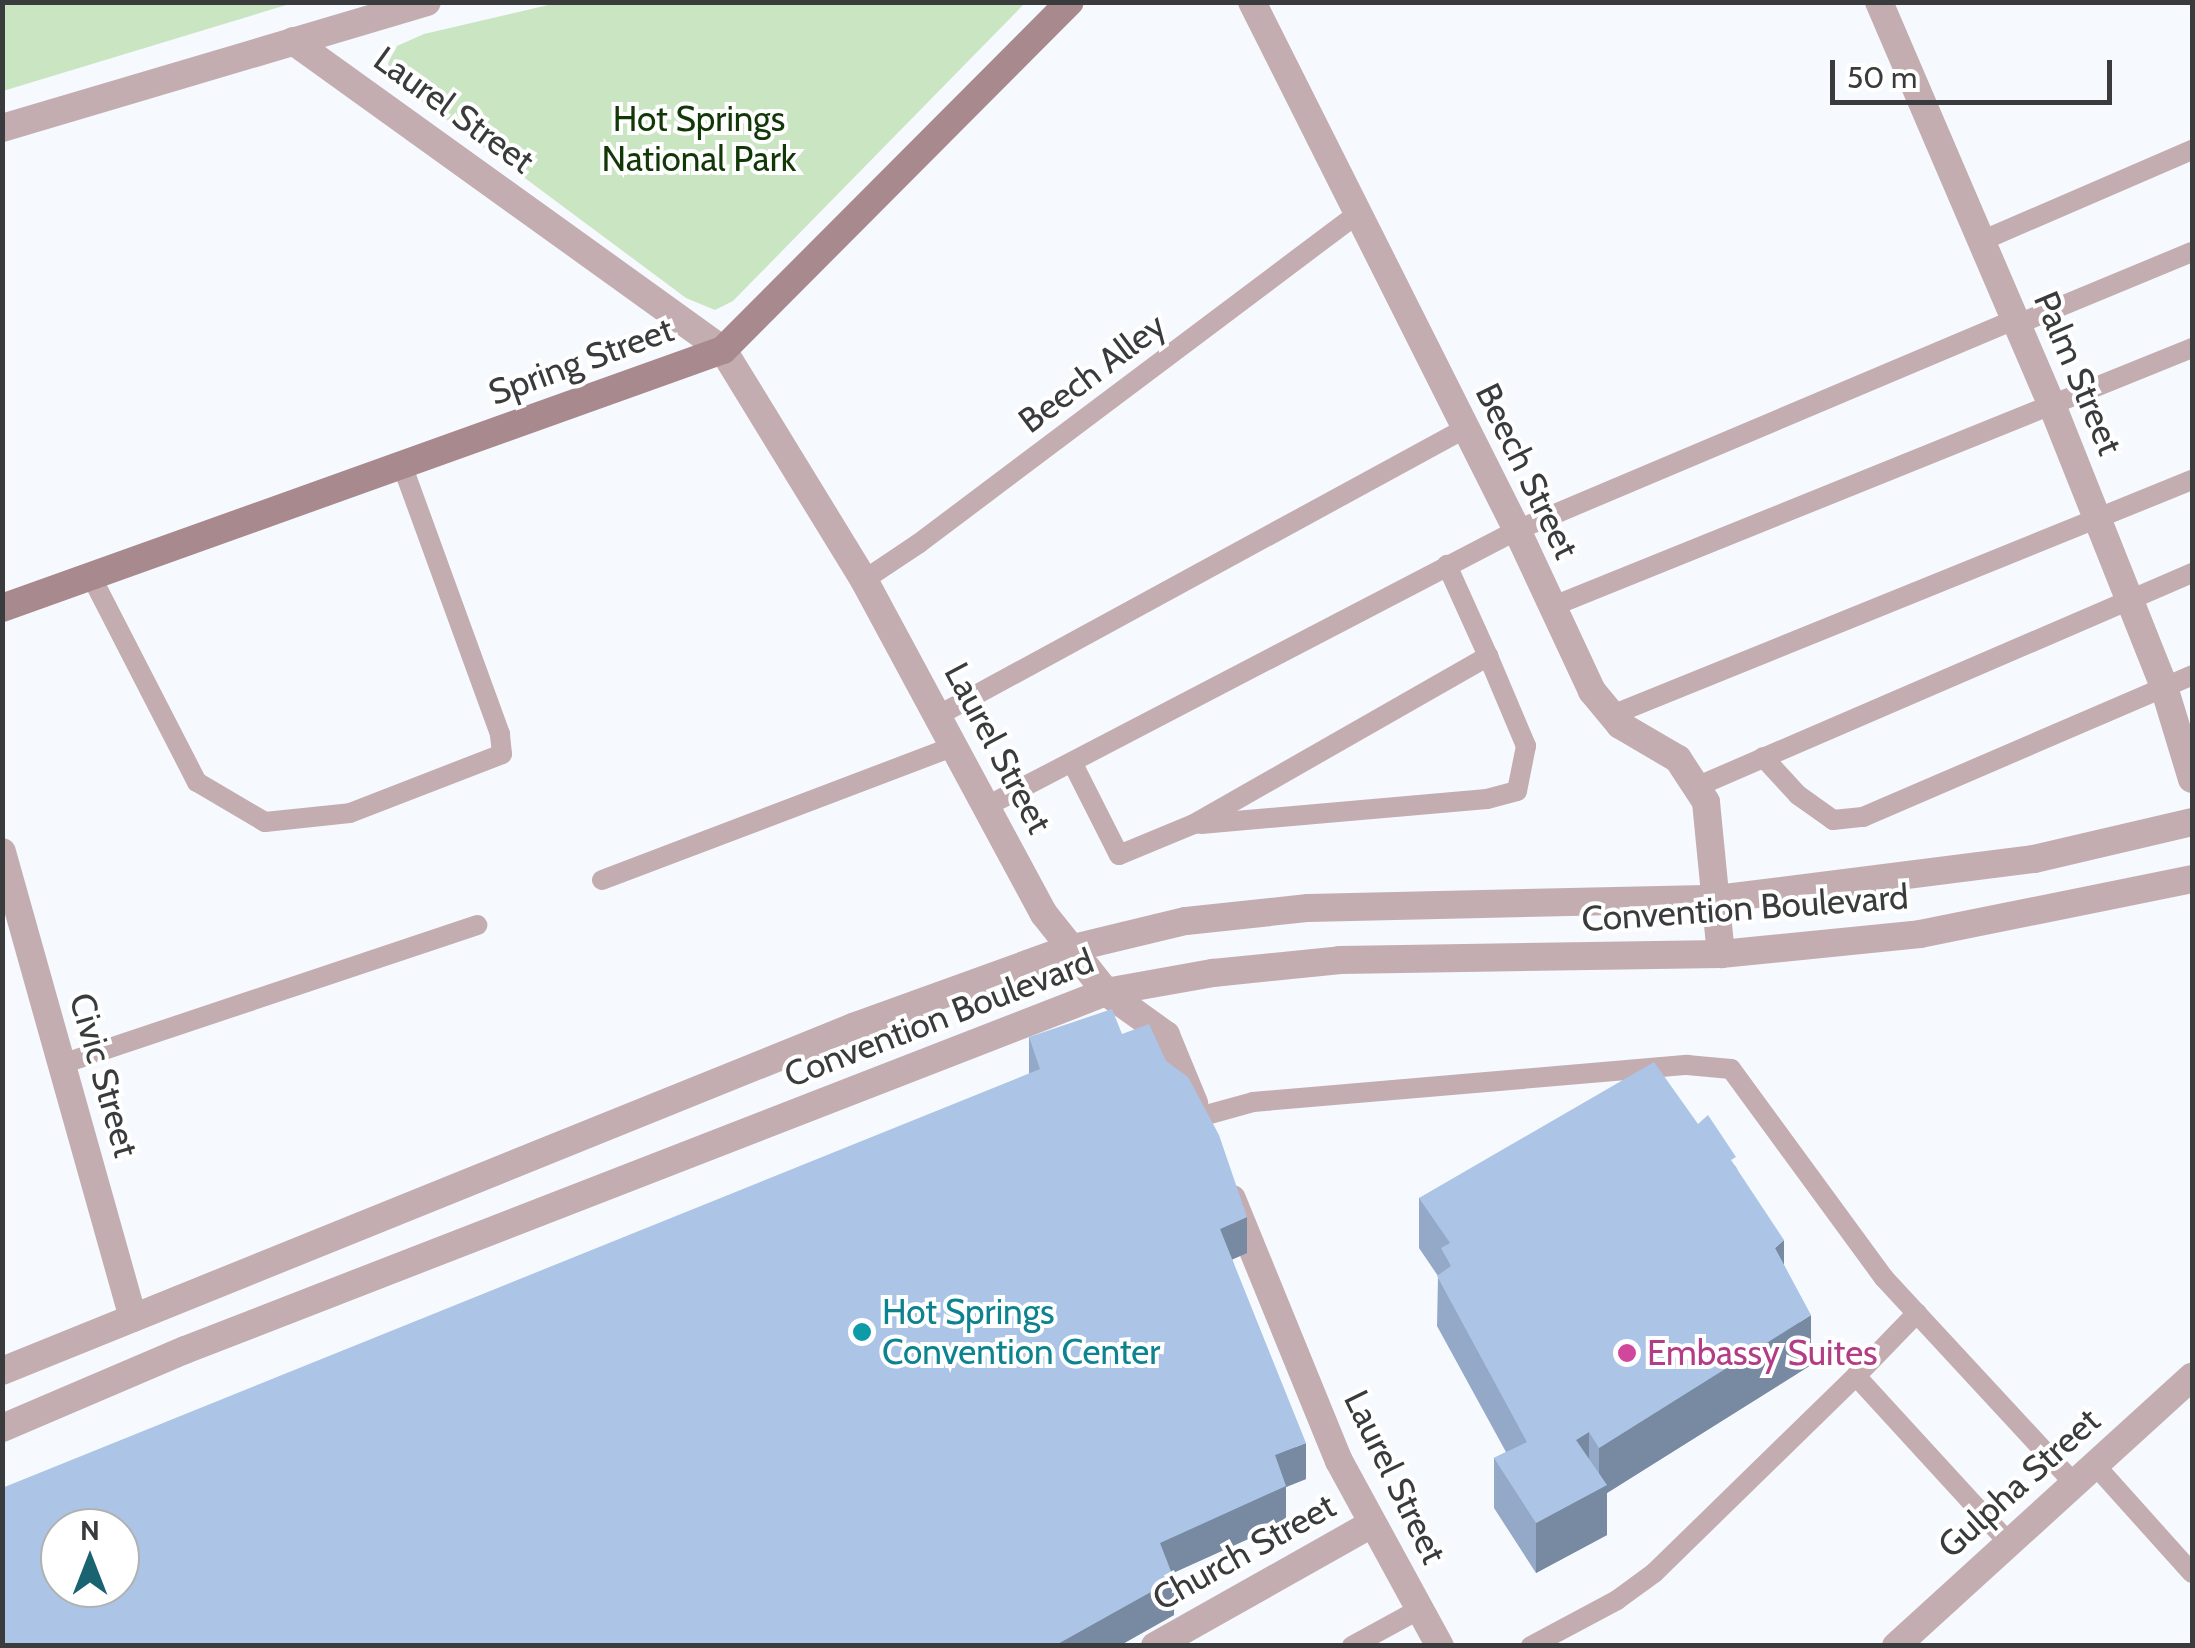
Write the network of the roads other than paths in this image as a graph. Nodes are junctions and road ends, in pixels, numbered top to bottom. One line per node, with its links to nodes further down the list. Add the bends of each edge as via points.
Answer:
1 (427, 2): 5 (street)
2 (1070, 2): 13 (main road, Spring Street)
3 (1252, 2): 8 (street, Beech Street)
4 (1879, 2): 9 (street, Palm Street)
5 (293, 41): 6 (street); 13 (street, Laurel Street)
6 (2, 128)
7 (2192, 150): 9 (lane)
8 (1357, 214): 15 (street, Beech Street); 23 (lane, Beech Alley)
9 (1979, 242): 11 (street, Palm Street)
10 (2192, 252): 11 (lane)
11 (2017, 321): 14 (street, Palm Street); 19 (lane)
12 (2192, 348): 14 (lane)
13 (723, 350): 16 (main road, Spring Street); 23 (street, Laurel Street)
14 (2052, 405): 18 (street, Palm Street); 26 (lane)
15 (1466, 428): 19 (street, Beech Street); 30 (lane)
16 (402, 465): 22 (main road, Spring Street); 22 (lane, via 502,754 350,813 265,822 197,782)
17 (2192, 480): 18 (lane)
18 (2097, 519): 24 (street, Palm Street); 31 (lane)
19 (1517, 530): 20 (lane); 26 (street, Beech Street)
20 (1448, 565): 27 (lane); 34 (lane)
21 (2192, 573): 24 (lane)
22 (91, 576): 25 (main road, Spring Street)
23 (864, 580): 30 (street, Laurel Street)
24 (2128, 599): 29 (street, Palm Street); 33 (lane)
25 (2, 608)
26 (1552, 608): 31 (street, Beech Street, via 1592,691)
27 (1488, 656): 39 (lane); 39 (lane, via 1526,746 1517,791)
28 (2192, 676): 29 (lane)
29 (2164, 688): 33 (lane, via 1863,817 1833,820 1798,796); 35 (street, Palm Street)
30 (938, 715): 32 (street, Laurel Street)
31 (1612, 715): 36 (street, Beech Street, via 1678,759)
32 (954, 746): 37 (street, Laurel Street); 41 (lane)
33 (1764, 758): 36 (lane)
34 (1073, 764): 37 (lane); 39 (lane, via 1119,855)
35 (2192, 779)
36 (1696, 787): 43 (street, Beech Street, via 1706,802)
37 (987, 806): 45 (street, Laurel Street, via 1044,914)
38 (2192, 822): 43 (street, Convention Boulevard, via 2034,858)
39 (1194, 824)
40 (2, 852): 48 (street, Civic Street)
41 (602, 880)
42 (2192, 880): 46 (street, Convention Boulevard, via 1920,934)
43 (1717, 899): 45 (street, Convention Boulevard, via 1308,908 1186,921); 46 (street, Beech Street)
44 (477, 926): 48 (lane)
45 (1070, 948): 47 (street, Laurel Street); 52 (street, Convention Boulevard, via 834,1034)
46 (1721, 954): 47 (street, Convention Boulevard, via 1340,960)
47 (1106, 992): 49 (street, Laurel Street, via 1166,1035); 56 (street, Convention Boulevard, via 185,1350)
48 (62, 1064): 52 (street, Civic Street)
49 (1203, 1126): 51 (lane, via 1253,1102 1688,1065 1731,1068)
50 (1221, 1172): 58 (street, Laurel Street)
51 (1917, 1314): 54 (lane); 57 (lane)
52 (134, 1318): 53 (street, Convention Boulevard)
53 (2, 1371)
54 (1856, 1376): 59 (lane); 65 (lane, via 1654,1573)
55 (2192, 1377): 57 (street, Gulpha Street)
56 (2, 1428)
57 (2085, 1474): 59 (street, Gulpha Street); 60 (lane)
58 (1370, 1524): 61 (street, Laurel Street); 62 (street, Church Street)
59 (2008, 1543): 66 (street, Gulpha Street)
60 (2192, 1573)
61 (1420, 1609): 63 (lane); 64 (street, Laurel Street)
62 (1155, 1646)
63 (1352, 1646)
64 (1440, 1646)
65 (1531, 1646)
66 (1896, 1646)

